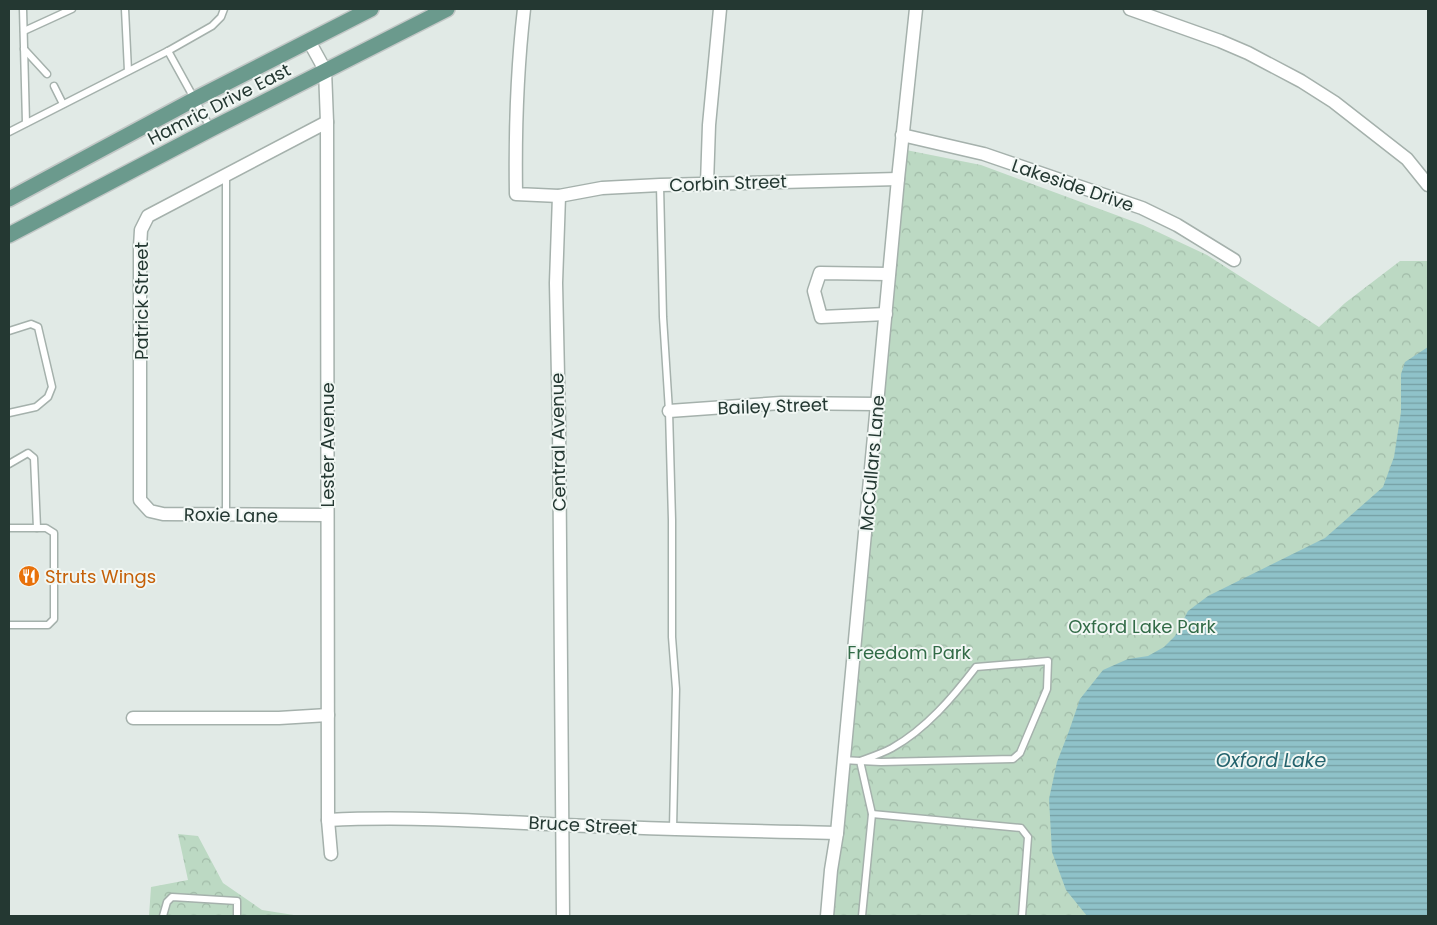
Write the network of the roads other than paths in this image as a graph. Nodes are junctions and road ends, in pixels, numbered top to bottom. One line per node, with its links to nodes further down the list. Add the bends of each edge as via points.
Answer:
1 (23, 9): 11 (lane)
2 (72, 9): 11 (lane)
3 (125, 9): 16 (lane)
4 (224, 9): 14 (lane, via 212,26)
5 (371, 9): 12 (main road, Hamric Drive East)
6 (447, 9): 15 (main road, Hamric Drive East)
7 (524, 9): 31 (street, via 516,194)
8 (720, 9): 28 (street)
9 (916, 9): 25 (street, McCullars Lane)
10 (1130, 9): 30 (street, via 1227,44 1301,81 1334,102 1407,159)
11 (24, 31): 13 (lane)
12 (309, 41): 15 (street, Lester Avenue); 19 (main road, Hamric Drive East)
13 (24, 49): 17 (lane); 22 (lane)
14 (168, 51): 16 (lane); 19 (lane)
15 (325, 70): 21 (street, Lester Avenue); 23 (main road, Hamric Drive East)
16 (128, 71): 20 (lane)
17 (47, 74)
18 (54, 86): 20 (lane)
19 (195, 99): 23 (lane); 32 (main road, Hamric Drive East)
20 (63, 104): 22 (lane)
21 (327, 122): 26 (street, Patrick Street); 44 (street, Lester Avenue)
22 (26, 123): 24 (lane)
23 (211, 129): 33 (main road, Hamric Drive East)
24 (9, 132)
25 (902, 135): 27 (street, McCullars Lane); 34 (street, Lakeside Drive, via 984,154 1142,208)
26 (226, 176): 42 (street, Patrick Street, via 148,216 142,230); 43 (lane)
27 (898, 178): 28 (street, Corbin Street); 35 (street, McCullars Lane)
28 (707, 184): 29 (street, Corbin Street)
29 (660, 185): 31 (street, Corbin Street, via 602,188); 39 (lane)
30 (1428, 185)
31 (559, 196): 54 (street, Central Avenue, via 556,310)
32 (9, 199)
33 (9, 235)
34 (1234, 260)
35 (889, 274): 36 (street, McCullars Lane); 36 (street, via 820,273 814,291 821,317)
36 (886, 314): 38 (street, McCullars Lane)
37 (9, 331): 40 (lane, via 31,324 38,327 52,387 48,397 36,408)
38 (877, 404): 39 (street, Bailey Street, via 781,403); 50 (street, McCullars Lane)
39 (669, 410): 55 (lane, via 672,637 676,689)
40 (9, 413)
41 (9, 464): 46 (lane, via 28,453 34,458)
42 (140, 500): 43 (street, Roxie Lane, via 150,511 162,514)
43 (226, 515): 44 (street, Roxie Lane)
44 (327, 515): 48 (street, Lester Avenue)
45 (9, 528): 46 (lane)
46 (37, 528): 47 (lane, via 46,528 54,533 54,618 48,625)
47 (9, 626)
48 (328, 715): 49 (street); 53 (street, Lester Avenue)
49 (133, 718)
50 (843, 760): 51 (lane); 56 (street, McCullars Lane)
51 (860, 761): 51 (lane, via 1013,759 1020,754 1047,689 1048,661 976,667 954,696 918,728 892,748); 52 (lane)
52 (872, 814): 62 (lane); 63 (lane, via 1021,828 1028,837)
53 (328, 820): 54 (street, Bruce Street); 57 (street, Lester Avenue)
54 (563, 825): 55 (street, Bruce Street); 60 (street, Central Avenue)
55 (673, 829): 56 (street, Bruce Street)
56 (837, 833): 61 (street, McCullars Lane)
57 (331, 854)
58 (163, 916): 59 (lane, via 172,897 237,901)
59 (237, 916)
60 (563, 916)
61 (827, 916)
62 (862, 916)
63 (1022, 916)

